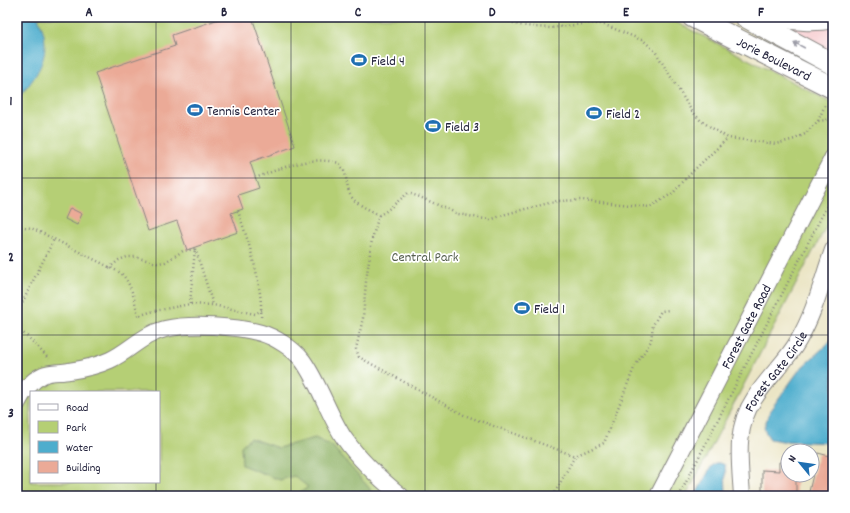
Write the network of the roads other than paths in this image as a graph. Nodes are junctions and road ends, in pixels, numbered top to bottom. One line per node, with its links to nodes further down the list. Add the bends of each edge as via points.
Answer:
1 (693, 17): 6 (main road, Jorie Boulevard)
2 (746, 17): 5 (main road, Jorie Boulevard, one-way to 2)
3 (781, 17): 4 (main road, via 803,21)
4 (833, 18)
5 (833, 64)
6 (833, 88)
7 (833, 157): 11 (street, Forest Gate Road)
8 (833, 250): 12 (street, Forest Gate Circle, via 810,319 798,342 754,398 745,414 741,429 740,452)
9 (17, 404): 10 (street, via 24,391 44,374 68,372 97,365 111,359 143,337 165,329 191,326 233,328 261,333 279,341 303,360 344,438 365,464)
10 (401, 496)
11 (658, 496)
12 (742, 496)

